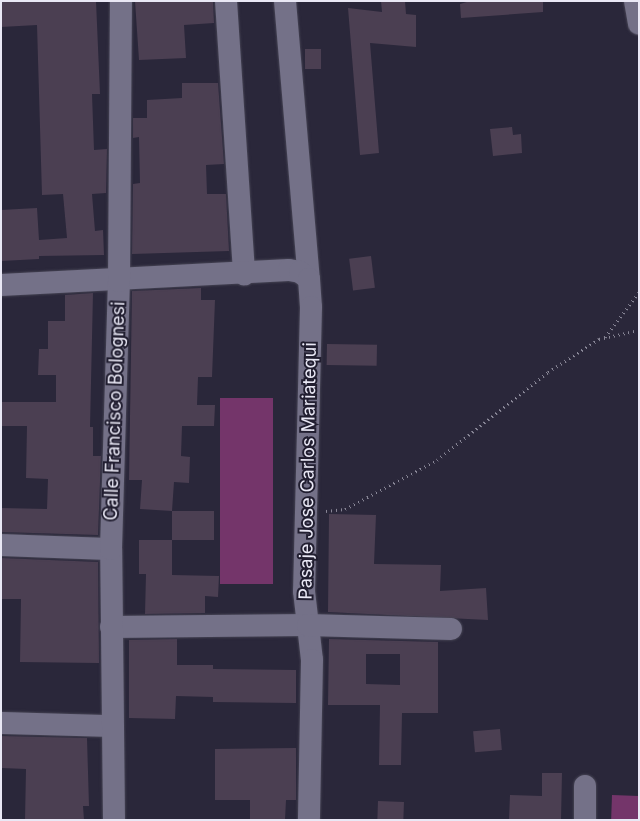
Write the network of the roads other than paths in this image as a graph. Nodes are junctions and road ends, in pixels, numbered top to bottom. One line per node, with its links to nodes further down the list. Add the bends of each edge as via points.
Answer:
1 (121, 1): 8 (street, Calle Francisco Bolognesi)
2 (226, 1): 6 (street)
3 (285, 1): 7 (street, Pasaje Jose Carlos Mariatequi)
4 (635, 1): 5 (street)
5 (639, 24)
6 (244, 274): 7 (street, via 289,270 300,272); 8 (street)
7 (309, 279): 12 (street, Pasaje Jose Carlos Mariatequi, via 304,563)
8 (119, 281): 9 (street); 11 (street, Calle Francisco Bolognesi)
9 (1, 285)
10 (1, 545): 11 (street)
11 (111, 549): 13 (street, Calle Francisco Bolognesi)
12 (308, 626): 13 (street); 14 (street); 19 (street, Pasaje Jose Carlos Mariatequi, via 312,660)
13 (111, 627): 16 (street, Calle Francisco Bolognesi)
14 (451, 629)
15 (1, 723): 16 (street)
16 (111, 726): 18 (street, Calle Francisco Bolognesi)
17 (585, 786): 20 (street)
18 (114, 820)
19 (309, 820)
20 (585, 820)

